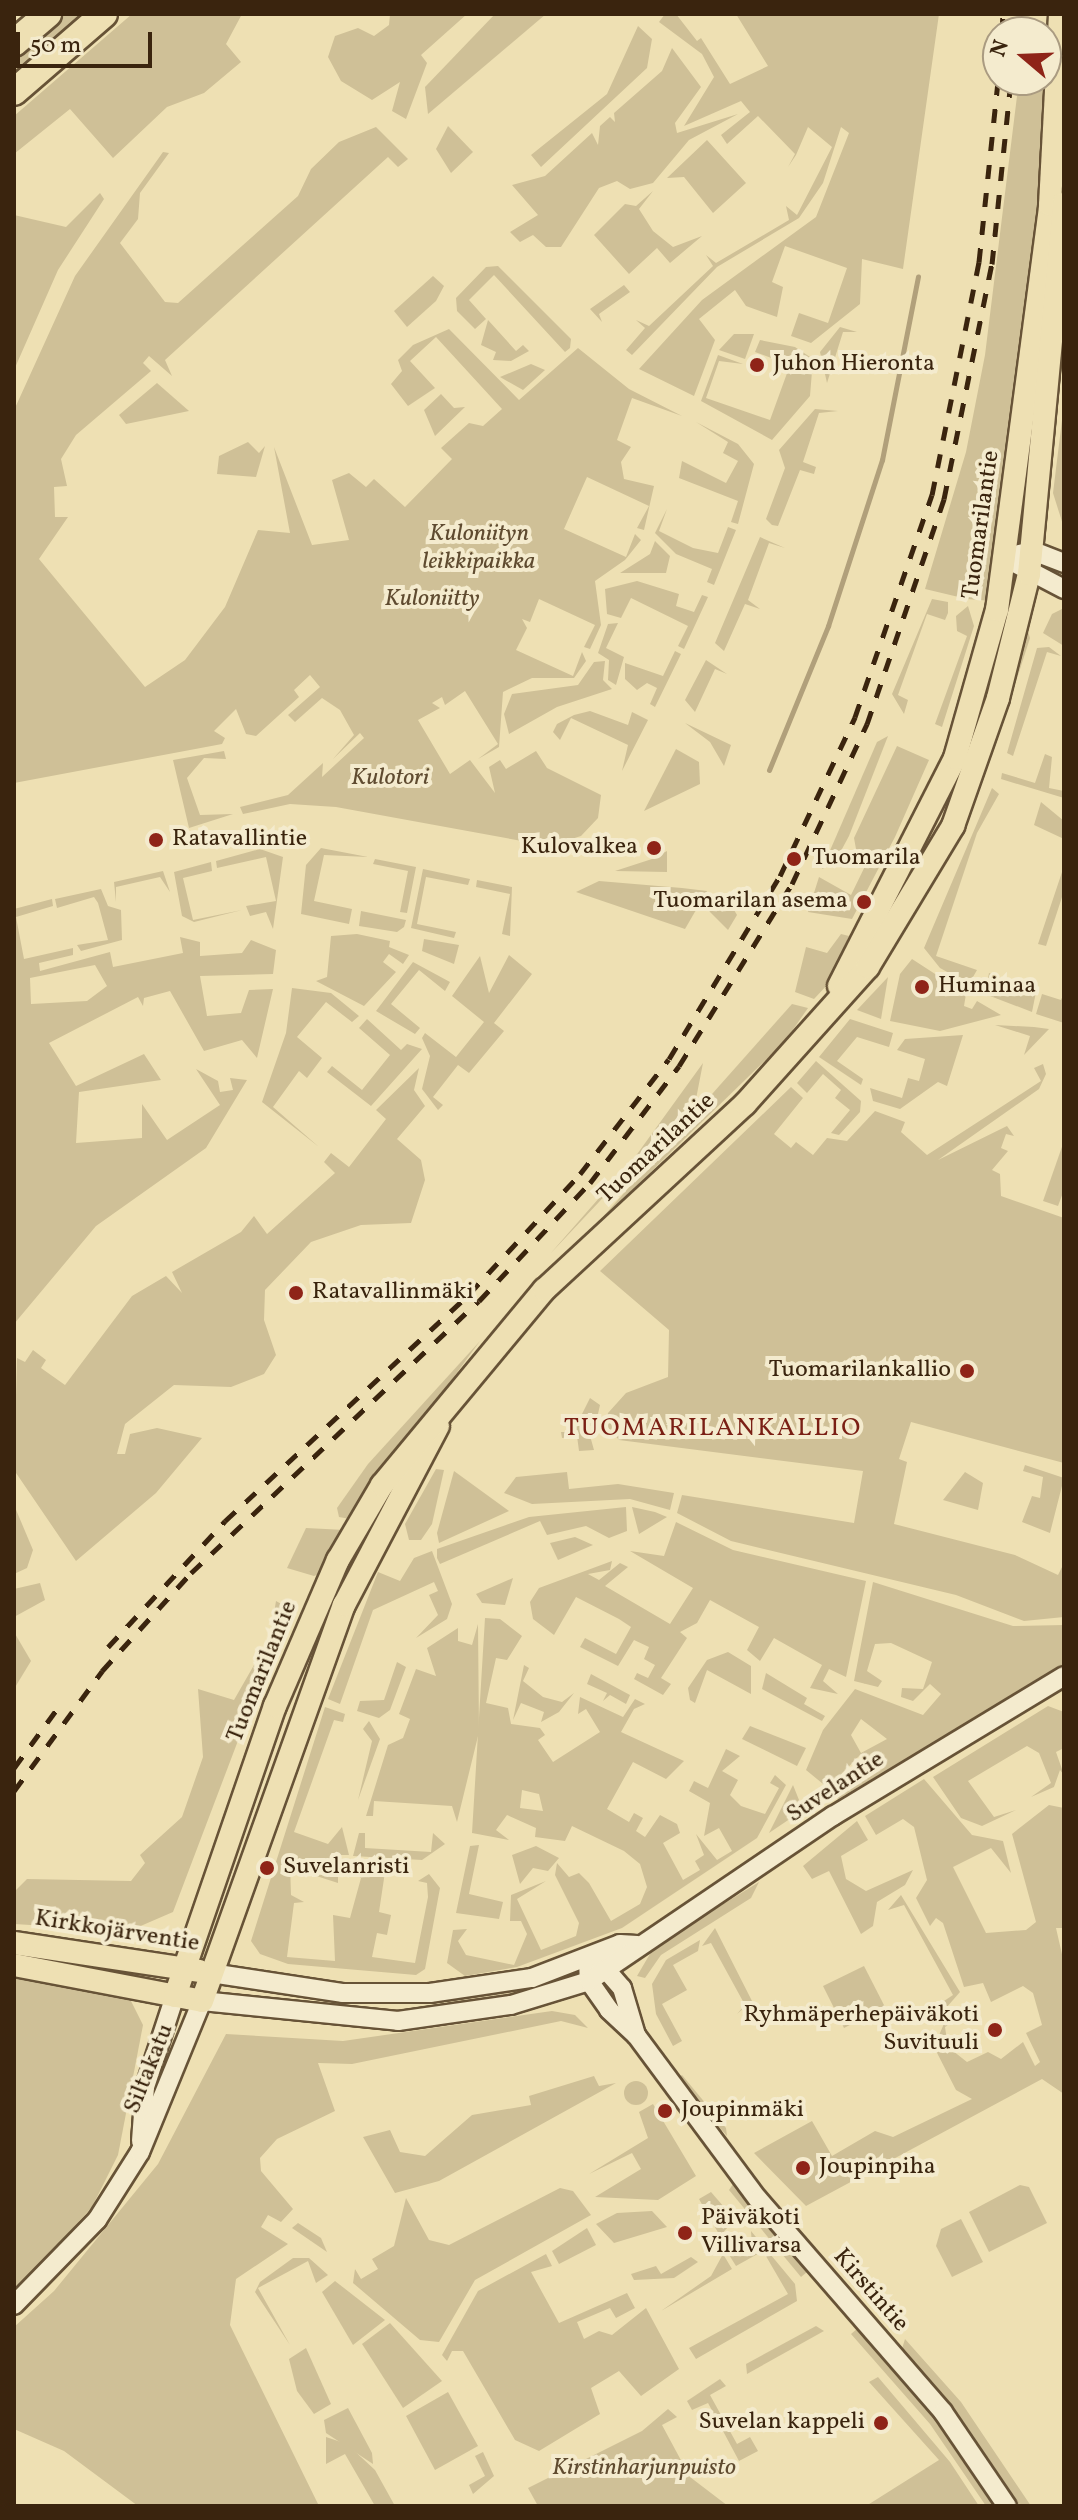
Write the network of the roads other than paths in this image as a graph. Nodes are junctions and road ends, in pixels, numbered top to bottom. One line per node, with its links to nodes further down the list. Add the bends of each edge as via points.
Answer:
1 (48, 14): 4 (highway)
2 (104, 14): 5 (highway)
3 (1060, 14): 8 (main road, Tuomarilantie, via 1050,205)
4 (14, 43)
5 (14, 92)
6 (1064, 204): 7 (main road, Tuomarilantie)
7 (1033, 551): 8 (street); 9 (street); 10 (main road, Tuomarilantie)
8 (1005, 558): 10 (street); 12 (main road, Tuomarilantie, via 955,758 921,837)
9 (1064, 563)
10 (1029, 574): 11 (street); 12 (main road, Tuomarilantie, via 998,698 953,826 868,967)
11 (1064, 589)
12 (828, 1009): 13 (main road, Tuomarilantie, via 745,1104 544,1290)
13 (454, 1395): 19 (main road, Tuomarilantie, via 407,1448 338,1560 275,1706); 21 (main road, Tuomarilantie, via 344,1605)
14 (1064, 1676): 16 (street, Suvelantie)
15 (14, 1943): 19 (main road, Kirkkojärventie)
16 (637, 1945): 17 (street, Suvelantie); 20 (street, Suvelantie)
17 (588, 1958): 20 (street); 21 (street, Suvelantie, via 504,1984 404,1995); 22 (street)
18 (14, 1965): 23 (main road, Kirkkojärventie)
19 (184, 1969): 21 (main road, Kirkkojärventie); 23 (main road, Tuomarilantie)
20 (611, 1969): 22 (street, Suvelantie); 25 (street, Kirstintie)
21 (211, 1973): 24 (main road, Tuomarilantie)
22 (589, 1981): 24 (street, Suvelantie, via 511,2005 398,2021); 25 (street, Kirstintie)
23 (175, 1996): 24 (main road, Kirkkojärventie); 26 (street, Siltakatu, via 145,2087)
24 (202, 2001): 26 (street, Siltakatu)
25 (636, 2035): 28 (street, Kirstintie, via 758,2199 943,2412)
26 (140, 2152): 27 (street, Siltakatu, via 97,2220)
27 (14, 2305)
28 (1007, 2506)

